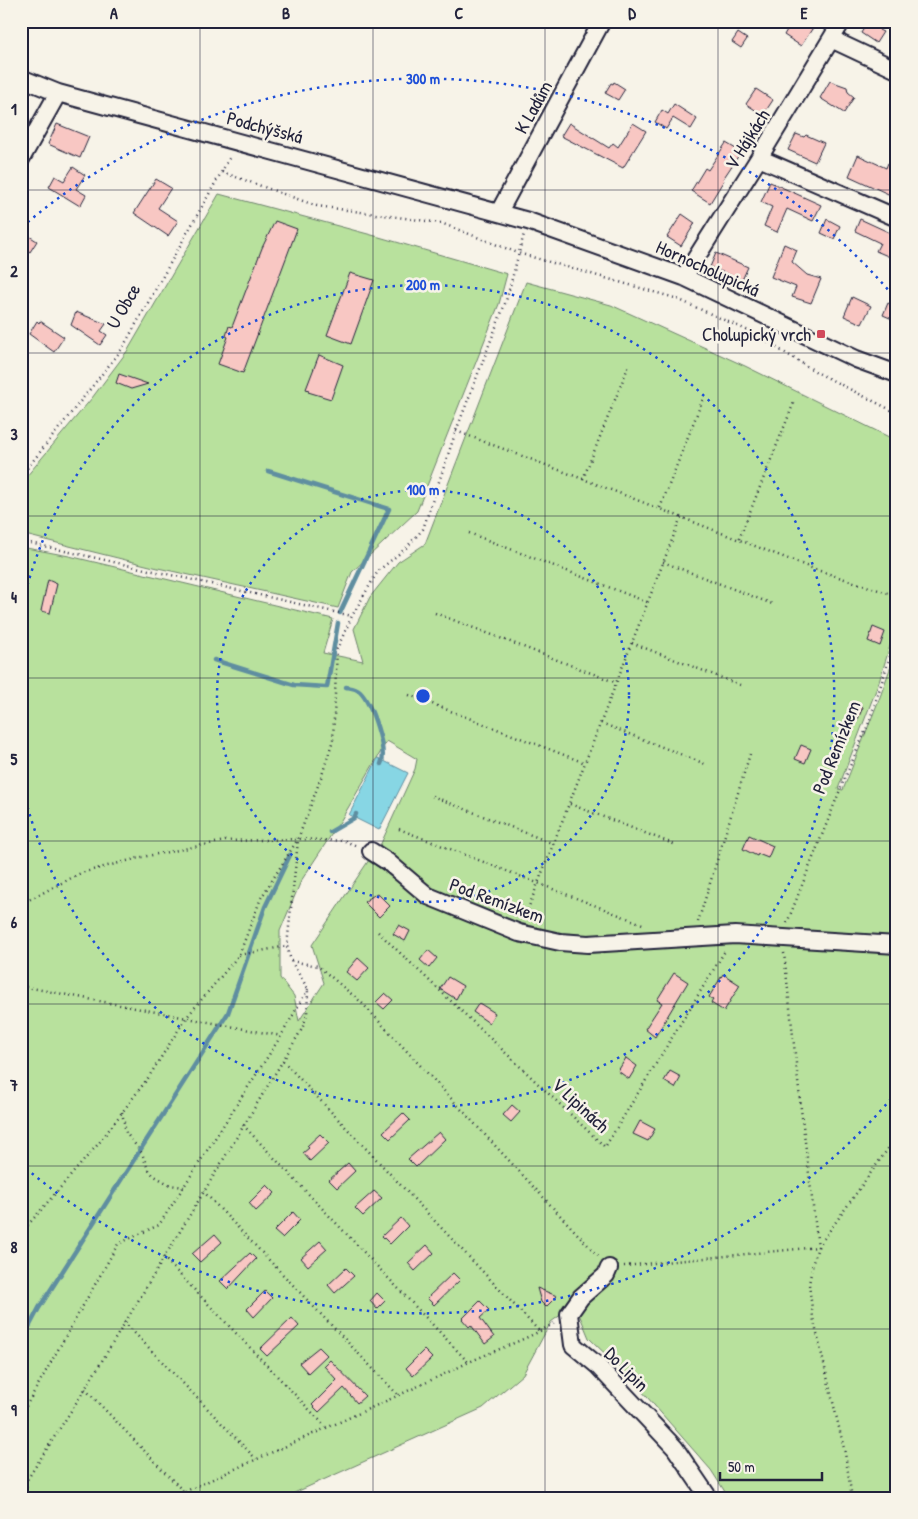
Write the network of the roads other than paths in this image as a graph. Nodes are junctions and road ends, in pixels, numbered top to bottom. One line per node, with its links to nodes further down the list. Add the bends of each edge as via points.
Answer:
1 (602, 21): 9 (street, K Ladům)
2 (842, 21): 3 (street, V Hájkách)
3 (831, 39): 4 (street); 7 (street, V Hájkách)
4 (897, 70)
5 (21, 78): 6 (street, Podchýšská)
6 (58, 93): 8 (street); 9 (street, Podchýšská)
7 (760, 158): 10 (street); 11 (street, V Hájkách)
8 (21, 159)
9 (499, 212): 11 (street, Hornocholupická)
10 (897, 218)
11 (684, 277): 12 (street, Hornocholupická, via 856,359)
12 (897, 374)
13 (370, 851): 14 (street, Pod Remízkem, via 428,896 519,933 560,942 588,944 735,935)
14 (897, 945)
15 (609, 1268): 16 (street, Do Lipin, via 568,1314 572,1345 597,1365 675,1448)
16 (709, 1498)

